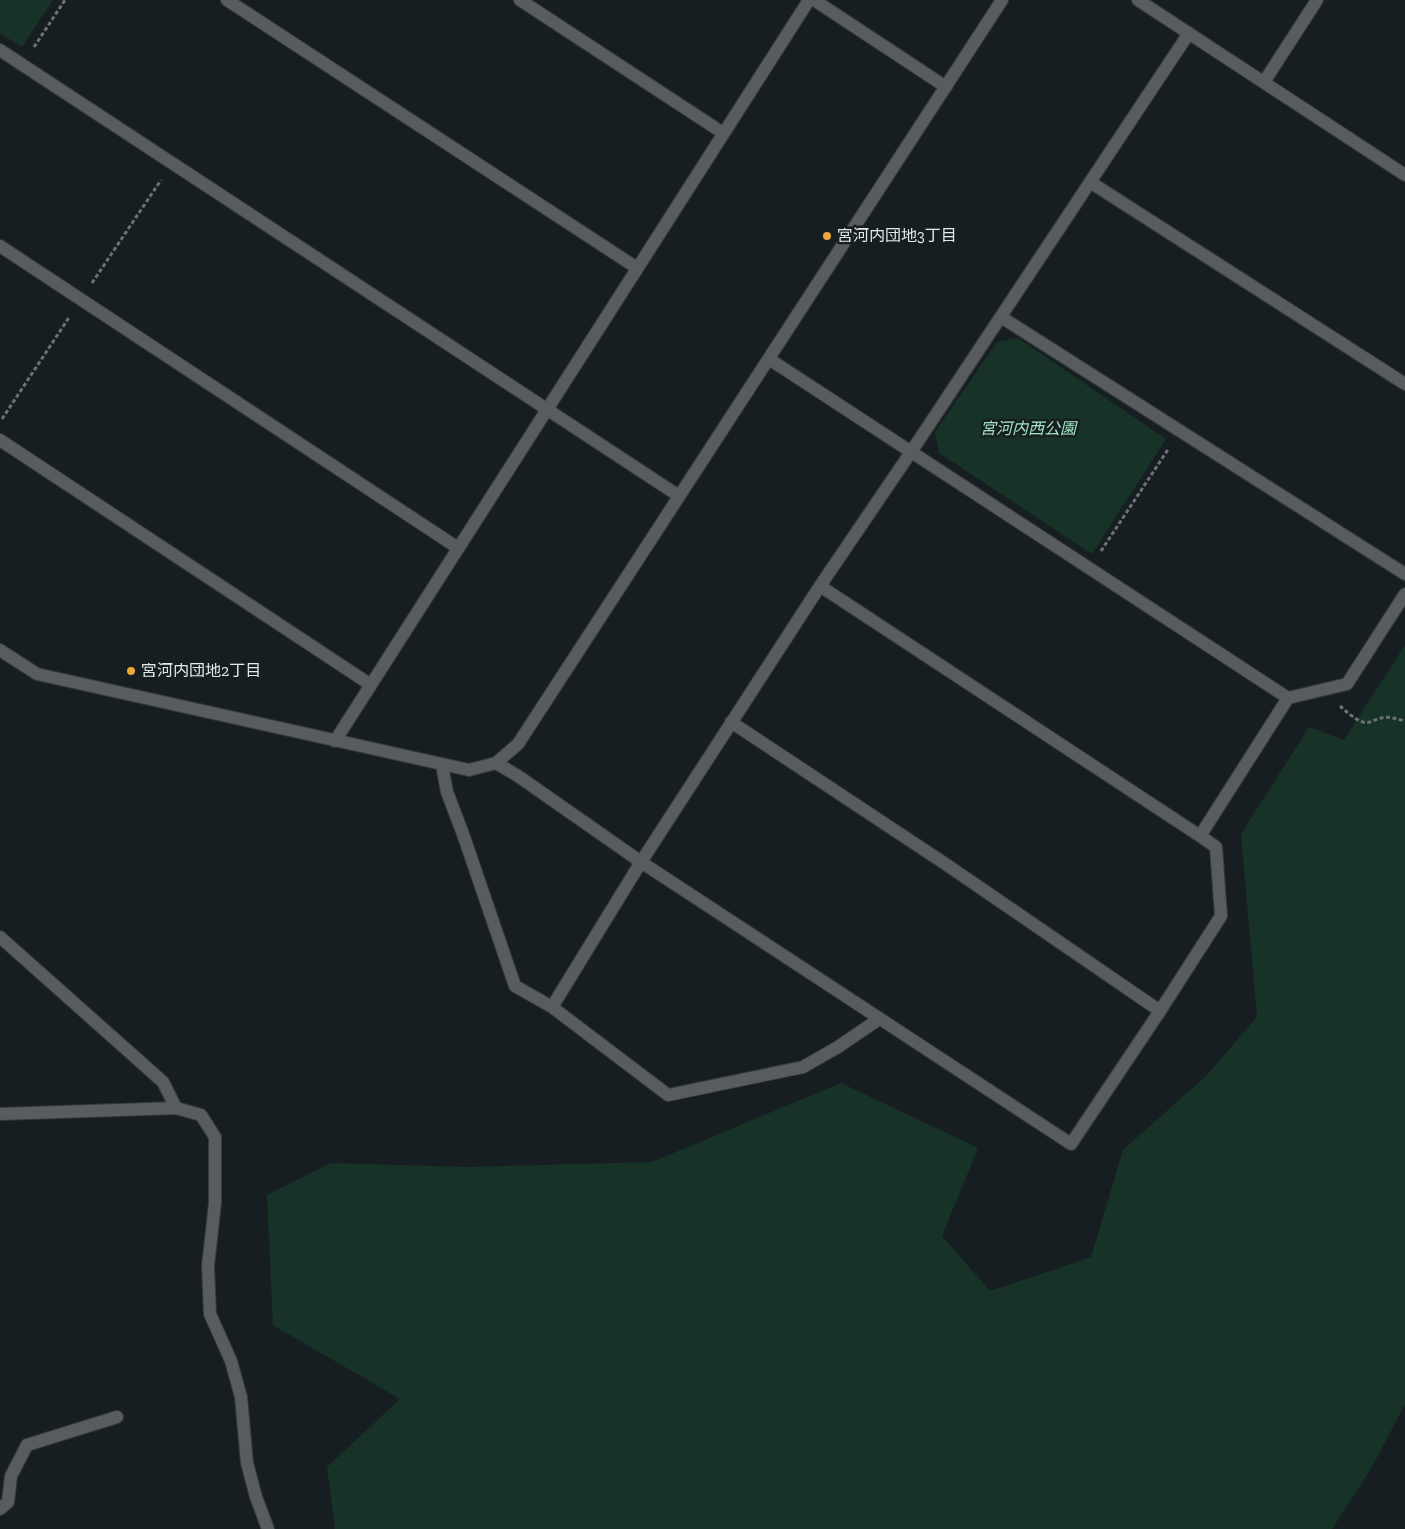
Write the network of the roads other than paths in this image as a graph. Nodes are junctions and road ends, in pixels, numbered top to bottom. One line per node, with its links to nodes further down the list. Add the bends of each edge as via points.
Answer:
1 (227, 0): 16 (street)
2 (520, 0): 12 (street)
3 (809, 0): 12 (street)
4 (814, 0): 11 (street)
5 (1002, 0): 11 (street)
6 (1138, 0): 8 (street)
7 (1317, 0): 10 (street)
8 (1189, 33): 10 (street); 14 (street)
9 (0, 50): 20 (street)
10 (1264, 82): 13 (street)
11 (946, 87): 18 (street)
12 (723, 133): 16 (street)
13 (1405, 175)
14 (1090, 182): 17 (street); 19 (street)
15 (0, 246): 24 (street)
16 (637, 268): 20 (street)
17 (1001, 317): 22 (street); 25 (street)
18 (769, 359): 22 (street); 23 (street)
19 (1405, 384)
20 (547, 409): 23 (street); 24 (street)
21 (0, 440): 29 (street)
22 (911, 452): 26 (street); 30 (street)
23 (679, 496): 33 (street, via 518,744)
24 (458, 548): 29 (street)
25 (1405, 574)
26 (820, 586): 31 (street); 35 (street)
27 (1405, 594): 30 (street, via 1348,684)
28 (0, 650): 32 (street, via 38,674)
29 (370, 685): 32 (street)
30 (1288, 698): 35 (street)
31 (732, 722): 36 (street); 39 (street)
32 (335, 741): 34 (street)
33 (496, 763): 34 (street, via 469,770); 36 (street)
34 (442, 765): 38 (street, via 447,792 515,986)
35 (1200, 836): 39 (street, via 1216,847 1221,916)
36 (641, 862): 38 (street); 40 (street)
37 (0, 937): 41 (street, via 163,1082)
38 (552, 1007): 40 (street, via 668,1095 803,1067)
39 (1160, 1010): 40 (street, via 1071,1144)
40 (879, 1018)
41 (176, 1108): 42 (street); 45 (street, via 200,1115 215,1137 215,1203 208,1266 210,1314 232,1361 241,1397 247,1463)
42 (0, 1114)
43 (117, 1417): 44 (street, via 27,1445 11,1476 8,1502)
44 (0, 1509)
45 (268, 1529)

